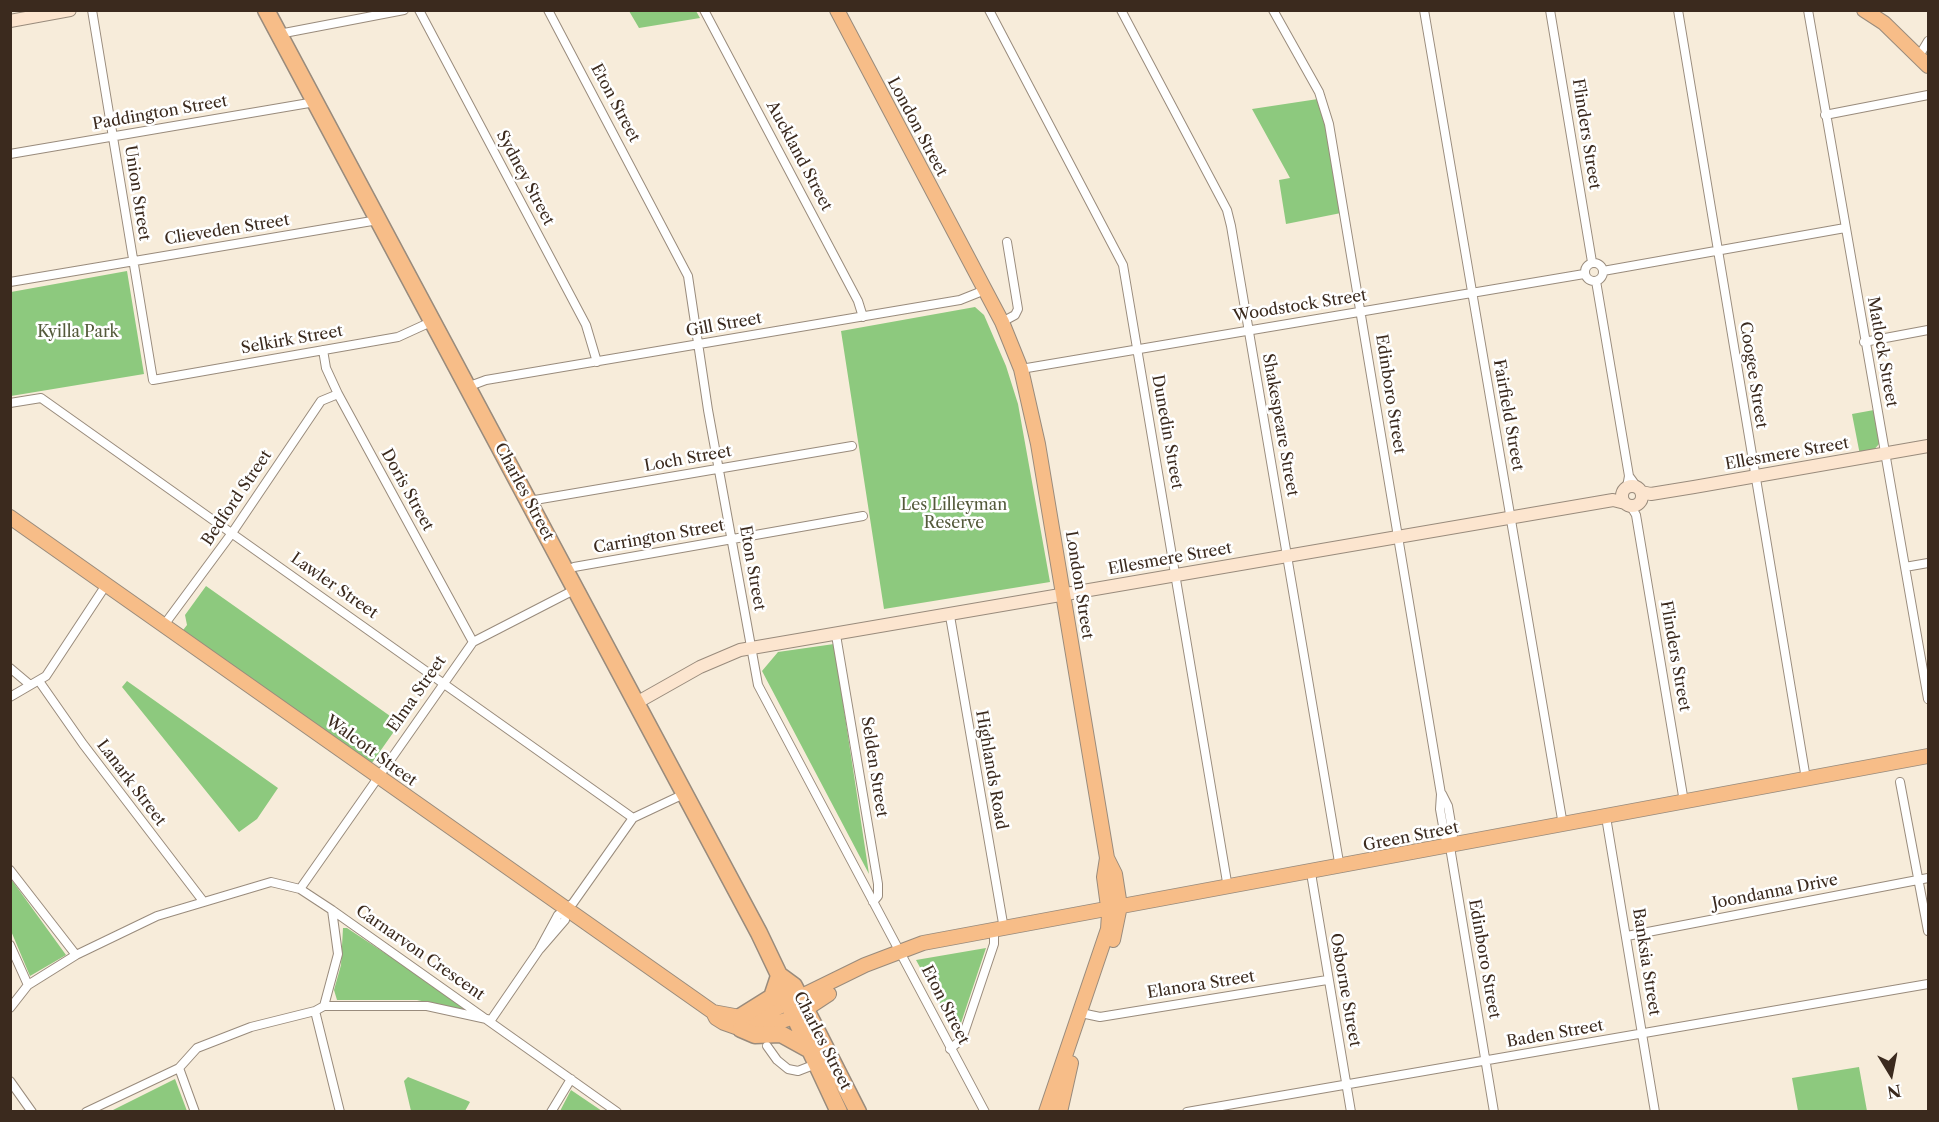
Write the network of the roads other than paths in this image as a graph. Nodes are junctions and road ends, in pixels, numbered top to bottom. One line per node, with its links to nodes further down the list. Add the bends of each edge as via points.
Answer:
1 (70, 10): 17 (street)
2 (92, 10): 24 (street, Union Street)
3 (266, 10): 18 (highway, Charles Street)
4 (404, 10): 18 (street)
5 (419, 10): 48 (street, Sydney Street, via 586,325)
6 (548, 10): 45 (street, Eton Street, via 688,276)
7 (704, 10): 39 (street, Auckland Street, via 858,300)
8 (837, 10): 36 (main road, London Street)
9 (988, 10): 46 (street, Dunedin Street, via 1120,256)
10 (1121, 10): 42 (street, Shakespeare Street, via 1227,210)
11 (1273, 10): 38 (street, Edinboro Street, via 1326,108)
12 (1424, 10): 37 (street, Fairfield Street)
13 (1550, 10): 31 (street, Flinders Street)
14 (1677, 10): 29 (street, Coogee Street)
15 (1808, 10): 23 (street, Matlock Street)
16 (1864, 10): 20 (main road, via 1884,23)
17 (10, 21)
18 (279, 34): 22 (highway, Charles Street)
19 (1929, 41): 20 (street)
20 (1924, 61)
21 (1929, 95): 23 (street)
22 (315, 102): 24 (street, Paddington Street); 26 (highway, Charles Street)
23 (1825, 115): 27 (street, Matlock Street)
24 (113, 136): 25 (street, Paddington Street); 30 (street, Union Street)
25 (10, 154)
26 (378, 220): 30 (street, Clieveden Street); 40 (highway, Charles Street)
27 (1845, 228): 29 (street); 44 (street, Matlock Street)
28 (1007, 242): 41 (street, via 1018,309)
29 (1717, 249): 32 (street); 58 (street, Coogee Street)
30 (133, 260): 35 (street, Clieveden Street); 50 (street, Union Street)
31 (1592, 262): 32 (street); 33 (street)
32 (1603, 271): 34 (street)
33 (1584, 274): 34 (street, via 1588,280); 37 (street, Woodstock Street)
34 (1596, 281): 59 (street, Flinders Street)
35 (10, 282)
36 (985, 290): 39 (street, Gill Street, via 960,300); 41 (main road, London Street)
37 (1472, 293): 38 (street, Woodstock Street); 63 (street, Fairfield Street)
38 (1361, 311): 42 (street, Woodstock Street); 65 (street, Edinboro Street)
39 (863, 317): 45 (street, Gill Street)
40 (433, 321): 47 (street, Selkirk Street, via 398,338); 51 (highway, Charles Street)
41 (1002, 322): 49 (main road, London Street)
42 (1249, 330): 46 (street, Woodstock Street); 67 (street, Shakespeare Street)
43 (1929, 330): 44 (street)
44 (1864, 342): 56 (street, Matlock Street)
45 (699, 345): 48 (street, Gill Street); 57 (street, Eton Street)
46 (1137, 348): 49 (street, Woodstock Street); 71 (street, Dunedin Street)
47 (323, 350): 50 (street, Selkirk Street); 52 (street, Doris Street)
48 (597, 362): 51 (street, Gill Street, via 486,380)
49 (1021, 369): 74 (main road, London Street)
50 (153, 380)
51 (467, 387): 60 (highway, Charles Street)
52 (338, 394): 64 (street, Bedford Street, via 321,400); 78 (street, Doris Street)
53 (10, 403): 64 (street, Lawler Street, via 41,398)
54 (852, 446): 57 (street, Loch Street)
55 (1929, 446): 56 (street, Ellesmere Street)
56 (1885, 454): 58 (street, Ellesmere Street); 69 (street, Matlock Street)
57 (720, 468): 60 (street, Loch Street); 66 (street, Eton Street)
58 (1754, 477): 59 (street, Ellesmere Street); 90 (street, Coogee Street)
59 (1633, 496): 63 (street, Ellesmere Street); 93 (street, Flinders Street)
60 (529, 501): 70 (highway, Charles Street)
61 (863, 516): 66 (street, Carrington Street)
62 (10, 517): 72 (main road, Walcott Street)
63 (1510, 518): 65 (street, Ellesmere Street); 96 (street, Fairfield Street)
64 (232, 533): 76 (street, Bedford Street); 82 (street, Lawler Street)
65 (1398, 537): 67 (street, Ellesmere Street); 97 (street, Edinboro Street, via 1441,794 1448,806 1453,836)
66 (732, 540): 70 (street, Carrington Street); 79 (street, Eton Street)
67 (1287, 556): 71 (street, Ellesmere Street); 98 (street, Shakespeare Street)
68 (1929, 563): 69 (street)
69 (1905, 567): 84 (street, Matlock Street)
70 (566, 570): 73 (highway, Charles Street)
71 (1177, 575): 74 (street, Ellesmere Street); 102 (street, Dunedin Street)
72 (106, 585): 76 (main road, Walcott Street); 81 (street)
73 (576, 589): 78 (street, Elma Street); 87 (highway, Charles Street)
74 (1064, 595): 75 (street, Ellesmere Street); 106 (main road, London Street, via 1107,858 1115,874)
75 (950, 616): 77 (street, Ellesmere Street); 109 (street, Highlands Road)
76 (164, 625): 89 (main road, Walcott Street)
77 (836, 635): 79 (street, Ellesmere Street); 105 (street, Selden Street, via 878,884 878,896)
78 (473, 642): 82 (street, Elma Street)
79 (751, 648): 87 (street, Ellesmere Street, via 732,652); 105 (street, Eton Street, via 763,696)
80 (10, 668): 83 (street)
81 (39, 681): 83 (street); 104 (street, Lanark Street)
82 (444, 683): 89 (street, Elma Street); 95 (street, Lawler Street)
83 (29, 684): 85 (street)
84 (1927, 684): 86 (street, Matlock Street)
85 (10, 697)
86 (1929, 699)
87 (638, 702): 92 (highway, Charles Street)
88 (1929, 756): 90 (main road, Green Street)
89 (377, 776): 103 (street, Elma Street); 107 (main road, Walcott Street)
90 (1806, 779): 93 (main road, Green Street)
91 (1900, 782): 101 (street)
92 (684, 794): 95 (street); 115 (highway, Charles Street)
93 (1684, 802): 94 (main road, Green Street)
94 (1606, 817): 96 (main road, Green Street); 111 (street, Banksia Street)
95 (633, 818): 107 (street)
96 (1563, 825): 97 (main road, Green Street)
97 (1450, 847): 98 (main road, Green Street); 130 (street, Edinboro Street)
98 (1340, 868): 100 (main road, Green Street)
99 (10, 870): 114 (street)
100 (1311, 873): 102 (main road, Green Street); 116 (street, Osborne Street)
101 (1924, 878): 110 (street); 111 (street, Joondanna Drive)
102 (1228, 888): 106 (main road, Green Street)
103 (300, 889): 104 (street, Carnarvon Crescent, via 271,882); 108 (street, Carnarvon Crescent)
104 (203, 901): 114 (street, Carnarvon Crescent, via 157,916)
105 (873, 902): 113 (street, Eton Street)
106 (1114, 907): 109 (main road, Green Street); 123 (main road, London Street, via 1115,935)
107 (566, 908): 124 (street, via 565,920 539,950); 125 (main road, Walcott Street, via 713,1012 716,1018 724,1023)
108 (332, 910): 119 (street, Carnarvon Crescent, via 338,954); 124 (street, Carnarvon Crescent)
109 (999, 930): 113 (main road, Green Street, via 923,943); 128 (street, Highlands Road, via 962,1039)
110 (1929, 931)
111 (1627, 936): 126 (street, Banksia Street)
112 (10, 945): 118 (street)
113 (901, 951): 121 (main road, Green Street, via 870,972); 128 (street, Eton Street)
114 (76, 955): 118 (street, Carnarvon Crescent)
115 (779, 975): 121 (highway, Charles Street); 125 (highway, via 772,997)
116 (1327, 980): 123 (street, Elanora Street, via 1100,1017); 134 (street, Osborne Street)
117 (1929, 984): 126 (street, Baden Street)
118 (28, 985): 120 (street, Carnarvon Crescent)
119 (324, 1006): 122 (street); 124 (street, via 427,1006)
120 (10, 1008)
121 (797, 1008): 125 (main road, via 762,1028); 129 (highway, Charles Street); 143 (highway, Charles Street)
122 (315, 1011): 131 (street, via 251,1027 197,1048); 139 (street)
123 (1084, 1015): 145 (main road, London Street); 146 (main road, London Street)
124 (491, 1020): 132 (street, Carnarvon Crescent)
125 (741, 1023): 129 (highway, via 755,1035 781,1034)
126 (1643, 1034): 130 (street, Baden Street); 150 (street, Banksia Street)
127 (767, 1046): 129 (street, via 788,1069 798,1071)
128 (950, 1049): 144 (street, Eton Street)
129 (813, 1057): 142 (highway, Charles Street)
130 (1487, 1061): 134 (street, Baden Street); 149 (street, Edinboro Street)
131 (179, 1068): 137 (street); 138 (street)
132 (572, 1079): 140 (street); 141 (street, Carnarvon Crescent)
133 (10, 1081): 136 (street)
134 (1346, 1084): 135 (street, Baden Street); 148 (street, Osborne Street)
135 (1233, 1108): 147 (street, Baden Street)
136 (33, 1112)
137 (86, 1112)
138 (195, 1112)
139 (340, 1112)
140 (551, 1112)
141 (617, 1112)
142 (839, 1112)
143 (858, 1112)
144 (985, 1112)
145 (1046, 1112)
146 (1060, 1112)
147 (1187, 1112)
148 (1351, 1112)
149 (1494, 1112)
150 (1655, 1112)

